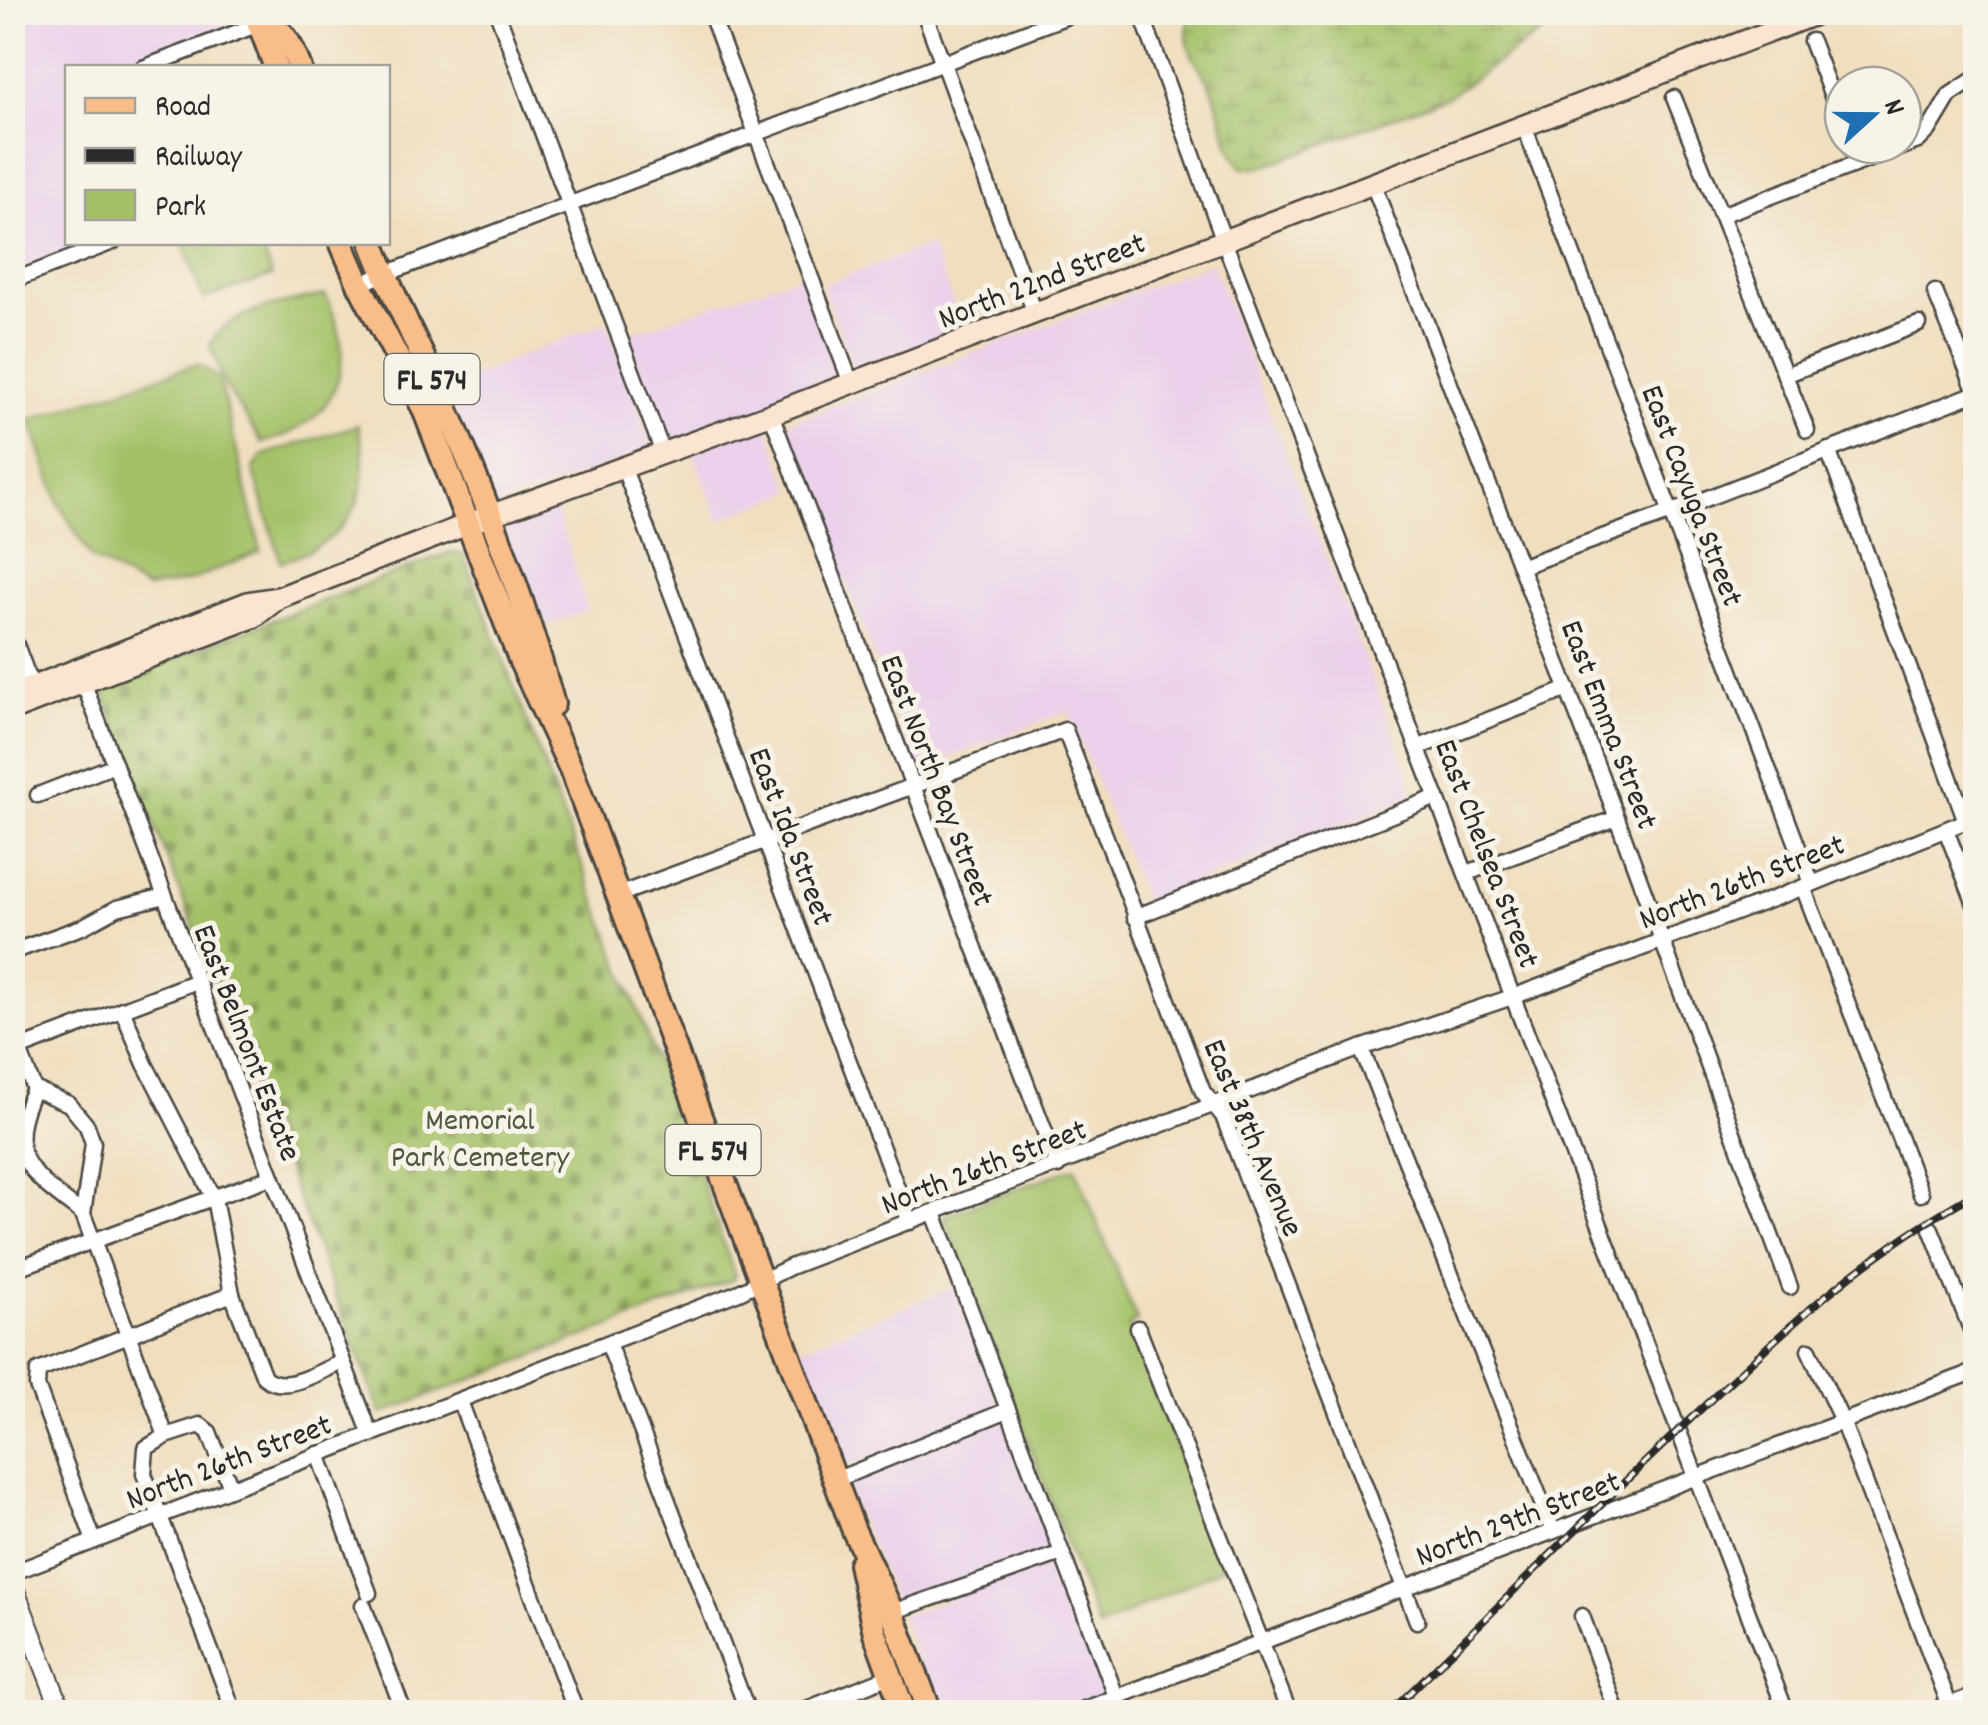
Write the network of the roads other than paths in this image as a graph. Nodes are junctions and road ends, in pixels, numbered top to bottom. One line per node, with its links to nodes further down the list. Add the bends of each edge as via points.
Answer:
1 (286, 12): 14 (main road)
2 (497, 12): 23 (street)
3 (710, 12): 19 (street)
4 (924, 12): 10 (street)
5 (1078, 12): 10 (street)
6 (1141, 12): 25 (street, East Chelsea Street)
7 (1821, 12): 18 (main road, North 22nd Street)
8 (257, 18): 11 (street); 12 (main road); 13 (main road, via 286,37)
9 (1811, 41): 15 (street)
10 (943, 63): 19 (street); 33 (street)
11 (150, 65)
12 (275, 65)
13 (301, 65)
14 (302, 65)
15 (1823, 72)
16 (1976, 78): 20 (street, via 1950,94)
17 (1674, 98): 24 (street)
18 (1524, 126): 22 (main road, North 22nd Street); 43 (street, East Cayuga Street)
19 (756, 134): 23 (street); 36 (street)
20 (1923, 135)
21 (1853, 165): 24 (street)
22 (1374, 184): 25 (main road, North 22nd Street); 45 (street, East Emma Street)
23 (570, 205): 29 (street); 41 (street)
24 (1721, 215): 35 (street)
25 (1224, 241): 33 (main road, North 22nd Street); 51 (street, East Chelsea Street)
26 (105, 245): 30 (street)
27 (342, 245): 31 (main road, FL 574)
28 (373, 245): 29 (main road, FL 574)
29 (385, 275): 31 (street); 44 (main road, FL 574, via 443,402)
30 (12, 281)
31 (359, 284): 44 (main road, FL 574)
32 (1936, 292): 37 (street)
33 (1035, 313): 36 (main road, North 22nd Street)
34 (1918, 324): 35 (street)
35 (1785, 375): 39 (street)
36 (851, 383): 38 (main road, North 22nd Street)
37 (1976, 392): 40 (street)
38 (771, 414): 41 (main road, North 22nd Street); 53 (street, East North Bay Street)
39 (1807, 430)
40 (1828, 450): 43 (street); 57 (street)
41 (663, 453): 42 (main road, North 22nd Street)
42 (624, 469): 44 (main road, North 22nd Street); 59 (street, East Ida Street)
43 (1672, 512): 45 (street); 61 (street, East Cayuga Street)
44 (479, 520): 47 (main road, North 22nd Street, via 280,597 254,617); 62 (main road, FL 574, via 533,633 571,769)
45 (1522, 566): 48 (street, East Emma Street)
46 (12, 634): 49 (street)
47 (81, 676): 49 (main road, North 22nd Street); 52 (street, East Belmont Estate)
48 (1568, 689): 51 (street); 56 (street, East Emma Street)
49 (28, 694): 50 (main road, North 22nd Street)
50 (12, 710)
51 (1419, 748): 55 (street, East Chelsea Street)
52 (115, 764): 54 (street); 63 (street, East Belmont Estate)
53 (912, 786): 59 (street); 65 (street, East 38th Avenue, via 1066,730); 76 (street, East North Bay Street)
54 (38, 795)
55 (1437, 797): 60 (street, East Chelsea Street); 65 (street)
56 (1616, 818): 60 (street); 66 (street, East Emma Street)
57 (1971, 819): 58 (street, North 26th Street)
58 (1946, 830): 61 (street, North 26th Street); 64 (street)
59 (765, 841): 62 (street); 82 (street, East Ida Street)
60 (1466, 873): 69 (street, East Chelsea Street)
61 (1808, 885): 66 (street, North 26th Street); 78 (street, East Cayuga Street)
62 (618, 895): 86 (main road, FL 574)
63 (165, 896): 67 (street, via 117,908); 68 (street, East Belmont Estate)
64 (1976, 907)
65 (1135, 917): 75 (street, East 38th Avenue)
66 (1662, 940): 69 (street, North 26th Street); 87 (street, East Emma Street)
67 (12, 952)
68 (197, 980): 70 (street); 77 (street, East Belmont Estate)
69 (1515, 996): 72 (street, North 26th Street); 102 (street, East Chelsea Street)
70 (122, 1009): 73 (street); 79 (street)
71 (12, 1031): 73 (street)
72 (1361, 1048): 75 (street, North 26th Street); 107 (street)
73 (16, 1050): 74 (street)
74 (34, 1089): 81 (street, via 21,1128 24,1155 40,1182); 81 (street, via 69,1104 93,1143)
75 (1215, 1106): 76 (street, North 26th Street); 112 (street, East 38th Avenue)
76 (1058, 1166): 80 (street, North 26th Street)
77 (271, 1177): 79 (street); 94 (street, East Belmont Estate)
78 (1921, 1194)
79 (214, 1198): 84 (street); 88 (street)
80 (934, 1213): 82 (street, North 26th Street); 97 (street)
81 (83, 1214): 84 (street)
82 (910, 1222): 86 (street, North 26th Street)
83 (1932, 1229): 91 (street)
84 (95, 1241): 85 (street); 90 (street)
85 (12, 1270)
86 (761, 1282): 92 (street, North 26th Street); 103 (main road, FL 574)
87 (1790, 1287)
88 (232, 1294): 90 (street); 94 (street, via 271,1383 288,1384)
89 (1138, 1328): 116 (street)
90 (130, 1334): 100 (street); 108 (street, via 44,1366 36,1377)
91 (1976, 1342)
92 (608, 1343): 96 (street, North 26th Street); 125 (street)
93 (1810, 1350): 98 (street)
94 (342, 1362): 99 (street, East Belmont Estate)
95 (1976, 1371): 98 (street, North 29th Street)
96 (460, 1400): 99 (street, North 26th Street); 124 (street)
97 (1008, 1410): 103 (street); 109 (street)
98 (1842, 1421): 102 (street, North 29th Street); 120 (street)
99 (371, 1434): 101 (street, North 26th Street)
100 (166, 1436): 104 (street, via 194,1424 205,1427); 105 (street, via 146,1448 143,1460)
101 (318, 1454): 104 (street, North 26th Street); 123 (street)
102 (1696, 1478): 107 (street, North 29th Street); 132 (street, East Chelsea Street)
103 (835, 1480): 106 (main road, FL 574)
104 (231, 1488): 105 (street, North 26th Street)
105 (158, 1516): 108 (street, North 26th Street); 122 (street)
106 (854, 1531): 113 (main road, FL 574); 117 (main road, FL 574)
107 (1553, 1531): 112 (street, North 29th Street)
108 (94, 1541): 110 (street, North 26th Street)
109 (1062, 1552): 113 (street); 119 (street)
110 (12, 1573)
111 (12, 1583): 121 (street)
112 (1405, 1589): 115 (street, East 38th Avenue); 116 (street, North 29th Street)
113 (892, 1612): 128 (main road, FL 574)
114 (1582, 1616): 131 (street)
115 (1418, 1621)
116 (1261, 1642): 119 (street, North 29th Street); 130 (street)
117 (890, 1676): 126 (street); 127 (main road, FL 574)
118 (1976, 1697): 120 (street)
119 (1119, 1705): 129 (street, North 29th Street)
120 (1946, 1711)
121 (62, 1712)
122 (234, 1712)
123 (404, 1712)
124 (576, 1712)
125 (748, 1712)
126 (799, 1712)
127 (904, 1712)
128 (930, 1712)
129 (1077, 1712)
130 (1289, 1712)
131 (1617, 1712)
132 (1786, 1712)

